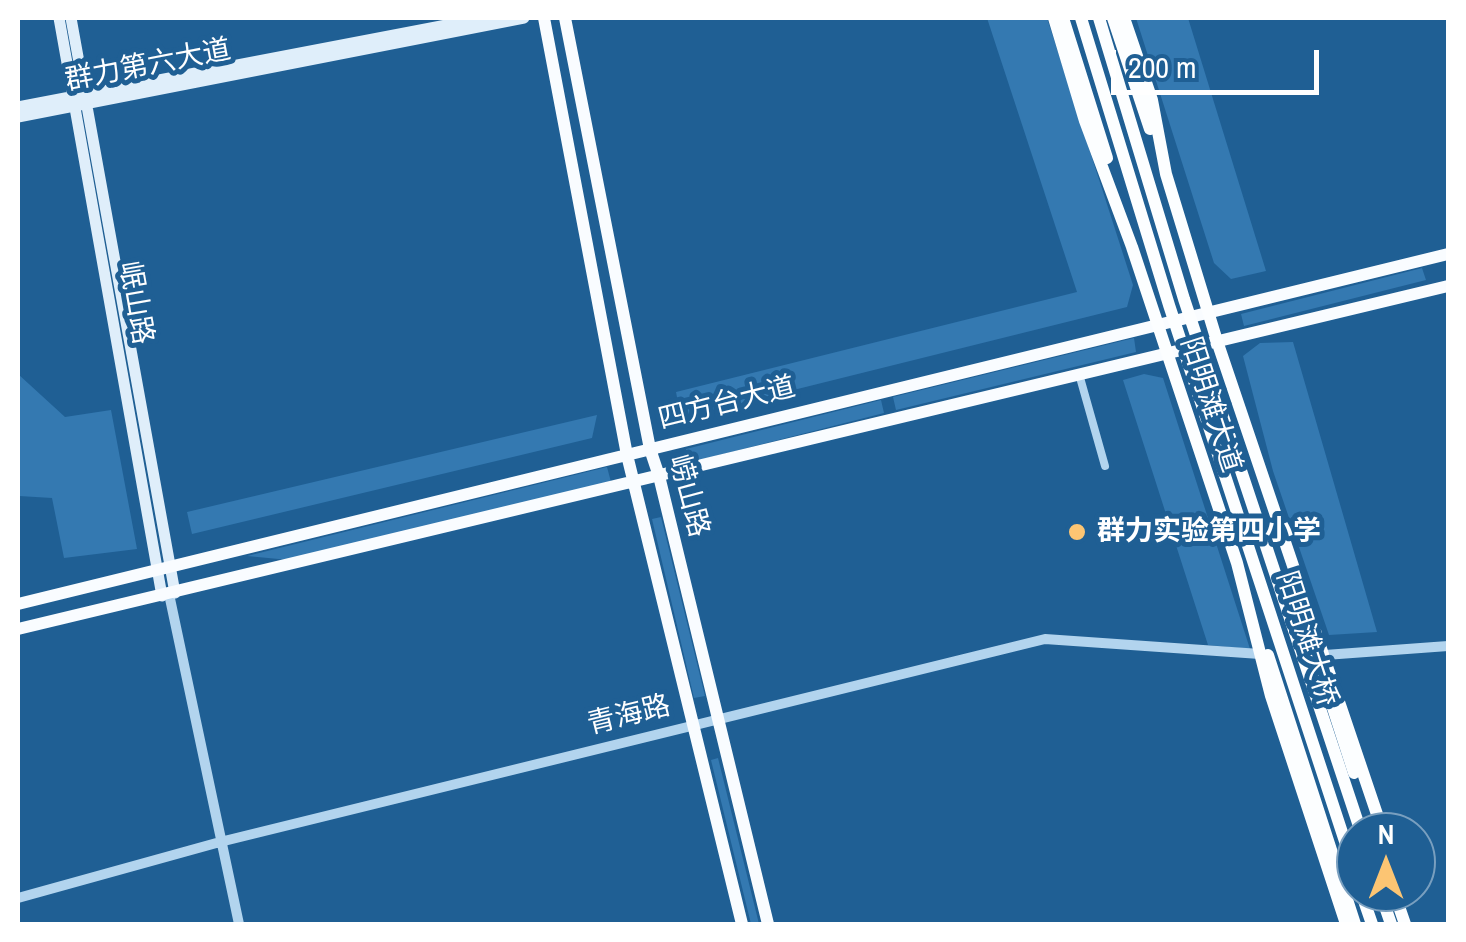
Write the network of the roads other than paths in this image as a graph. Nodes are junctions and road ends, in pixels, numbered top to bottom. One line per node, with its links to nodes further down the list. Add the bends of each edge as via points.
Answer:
1 (59, 18): 13 (main road, 岷山路)
2 (71, 18): 13 (main road, 岷山路)
3 (483, 18): 13 (main road, 群力第六大道)
4 (524, 18): 13 (main road, 群力第六大道)
5 (544, 18): 26 (main road, 崂山路)
6 (565, 18): 25 (main road, 崂山路)
7 (1054, 18): 17 (highway, 阳明滩大道)
8 (1064, 18): 17 (highway)
9 (1080, 18): 44 (highway, 阳明滩大桥, bridge)
10 (1100, 18): 41 (highway, 阳明滩大桥, bridge, via 1184,299)
11 (1114, 18): 16 (highway)
12 (1124, 18): 16 (highway, 阳明滩大道, via 1152,100)
13 (80, 100): 14 (main road, 群力第六大道); 15 (main road, 群力第六大道); 32 (main road, 岷山路)
14 (18, 107)
15 (18, 117)
16 (1166, 174): 20 (highway, 阳明滩大道)
17 (1132, 247): 21 (highway, 阳明滩大道)
18 (1448, 254): 20 (main road, 四方台大道)
19 (1448, 286): 22 (main road, 四方台大道)
20 (1208, 310): 21 (main road, 四方台大道); 22 (highway, 阳明滩大道)
21 (1157, 323): 23 (highway, 阳明滩大道); 25 (main road, 四方台大道)
22 (1216, 342): 23 (main road, 四方台大道); 30 (highway, 阳明滩大道)
23 (1166, 353): 24 (main road, 四方台大道); 31 (highway, 阳明滩大道)
24 (1078, 374): 27 (street); 28 (main road, 四方台大道)
25 (650, 449): 26 (main road, 四方台大道); 28 (main road, 崂山路)
26 (627, 455): 29 (main road, 崂山路); 32 (main road, 四方台大道)
27 (1105, 466)
28 (659, 476): 29 (main road, 四方台大道); 39 (main road, 崂山路)
29 (634, 483): 33 (main road, 四方台大道); 40 (main road, 崂山路)
30 (1284, 546): 38 (highway, 阳明滩大道); 42 (highway)
31 (1237, 563): 37 (highway, 阳明滩大道); 51 (highway)
32 (162, 569): 33 (main road, 岷山路); 34 (main road, 四方台大道)
33 (169, 594): 35 (main road, 四方台大道); 45 (street, 岷山路)
34 (18, 604)
35 (18, 629)
36 (1448, 646): 38 (street)
37 (1260, 654): 39 (street, 青海路, via 1045,639); 50 (highway, 阳明滩大道)
38 (1325, 654): 43 (highway, 阳明滩大道)
39 (719, 716): 40 (street, 青海路); 49 (main road, 崂山路)
40 (692, 723): 45 (street, 青海路); 48 (main road, 崂山路)
41 (1353, 812)
42 (1367, 812)
43 (1376, 812)
44 (1336, 815)
45 (220, 842): 46 (street, 青海路); 47 (street, 岷山路)
46 (18, 898)
47 (239, 924)
48 (742, 924)
49 (768, 924)
50 (1346, 924)
51 (1355, 924)

